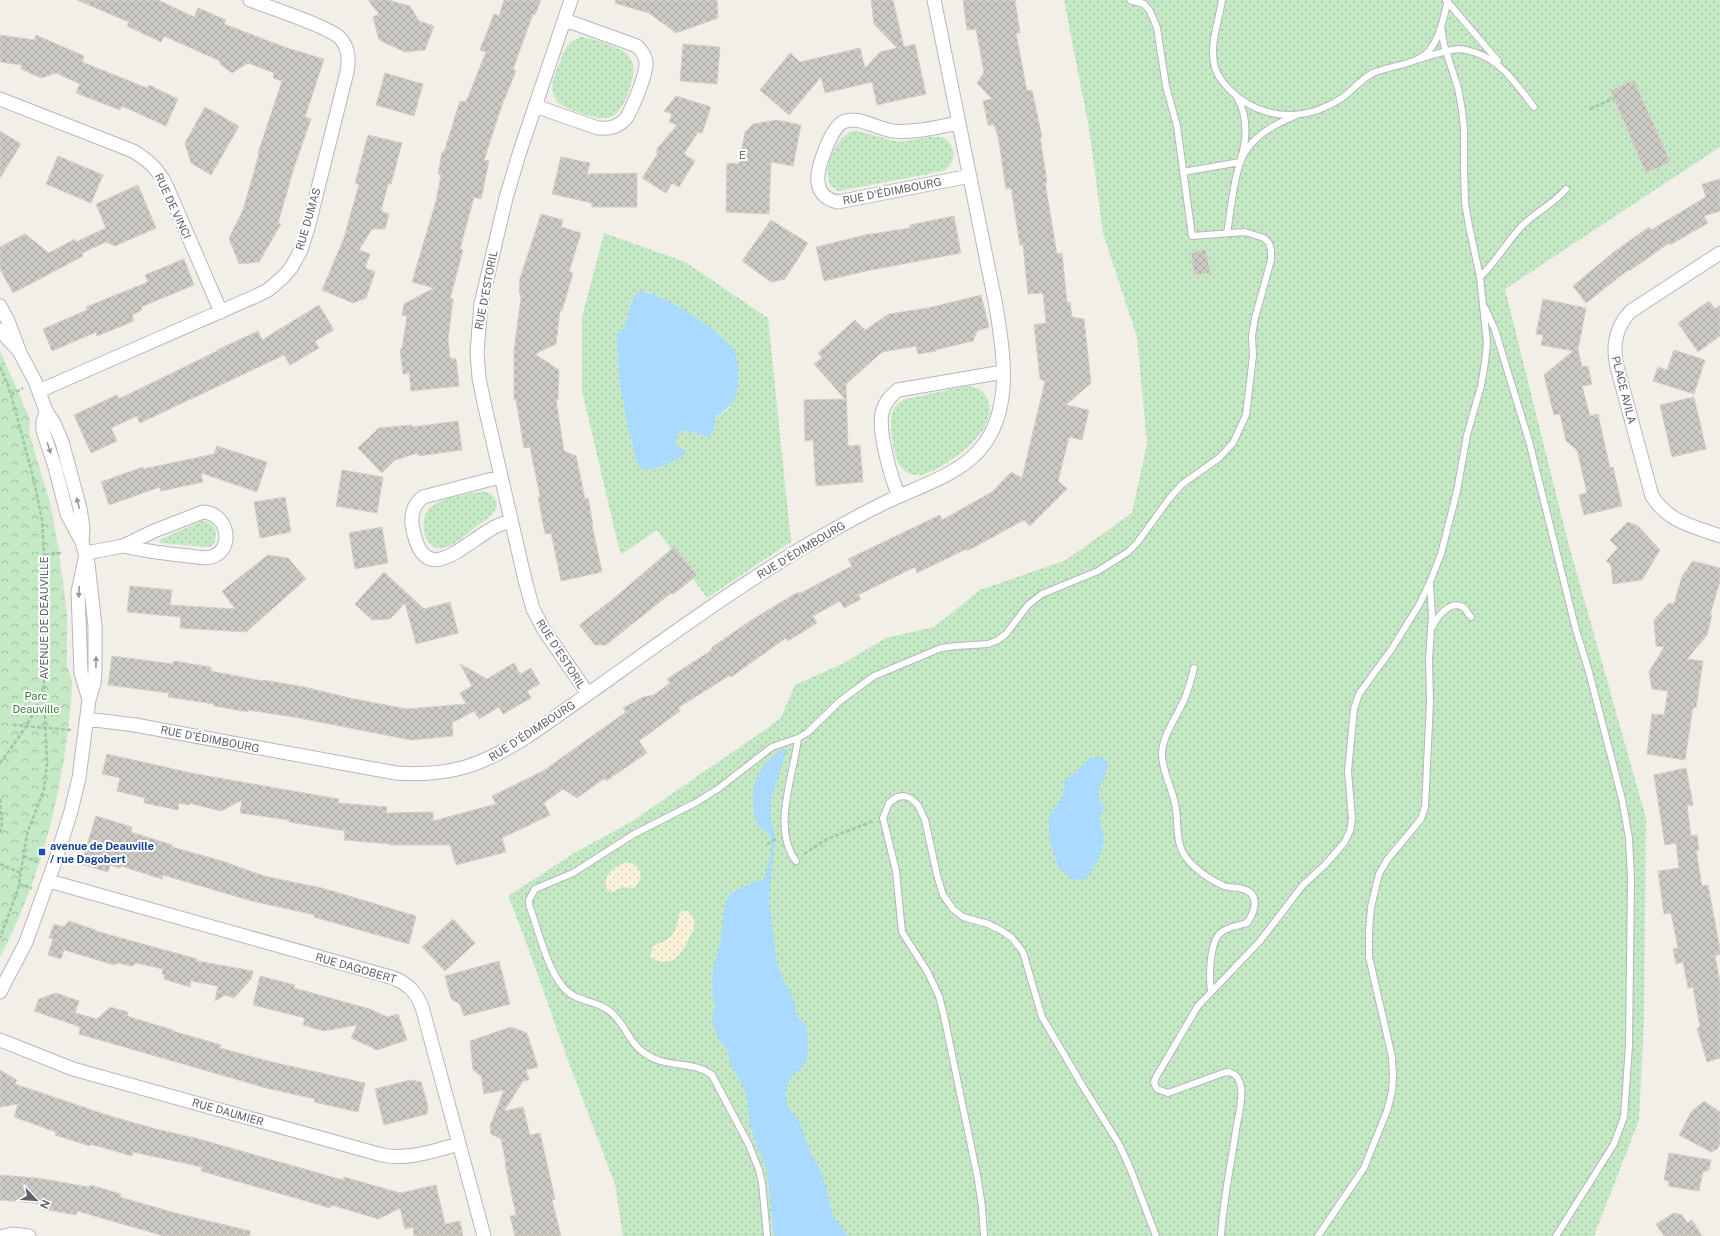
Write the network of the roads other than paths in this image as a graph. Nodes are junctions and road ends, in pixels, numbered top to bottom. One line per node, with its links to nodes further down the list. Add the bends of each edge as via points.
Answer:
1 (250, 0): 27 (street, RUE DUMAS, via 335,34 347,52 348,66 308,228 296,259 283,277 268,290)
2 (571, 0): 7 (street, RUE D'ESTORIL)
3 (934, 0): 17 (street, RUE D'ÉDIMBOURG)
4 (1130, 0): 19 (lane, via 1144,4 1157,28 1166,86 1177,126)
5 (1222, 0): 12 (lane, via 1213,62 1217,75)
6 (1447, 1): 8 (lane); 11 (lane)
7 (565, 20): 14 (street, RUE D'ESTORIL); 14 (street, via 637,46 642,51 646,63 645,70 627,117 622,124 615,127 598,128)
8 (1441, 26): 9 (lane); 10 (lane, via 1429,51)
9 (1446, 51): 10 (lane); 11 (lane, via 1469,51 1493,60); 24 (lane, via 1462,110 1466,203)
10 (1415, 60): 16 (lane, via 1372,74 1332,104)
11 (1503, 68): 15 (lane)
12 (1236, 96): 16 (lane, via 1253,108 1269,113); 18 (lane, via 1243,108 1246,121 1246,136)
13 (0, 99): 27 (street, RUE DE VINCI, via 133,151 152,164 166,185)
14 (535, 106): 32 (street, RUE D'ESTORIL, via 506,198 478,324 479,378)
15 (1534, 107)
16 (1302, 114): 18 (lane, via 1279,123 1252,142)
17 (959, 123): 20 (street, RUE D'ÉDIMBOURG); 20 (street, RUE D'ÉDIMBOURG, via 902,131 882,129 857,121 842,122 831,135 818,172 819,188 830,200 838,202)
18 (1240, 162): 19 (lane); 22 (lane)
19 (1183, 172): 22 (lane, via 1192,236)
20 (970, 176): 30 (street, RUE D'ÉDIMBOURG, via 998,320)
21 (1566, 189): 24 (lane, via 1559,198 1522,226)
22 (1227, 233): 44 (lane, via 1246,232 1258,235 1269,243 1271,250 1271,260 1253,330 1253,356 1246,416 1233,443 1219,458 1181,485 1128,552 1098,572 1042,594 1028,605 1006,634 998,640 988,644 942,648 874,676 840,701 807,733)
23 (1720, 253): 35 (street, PLACE AVILA, via 1631,311 1618,330 1614,349 1652,496 1673,518)
24 (1480, 277): 25 (lane)
25 (1483, 303): 38 (lane, via 1486,362 1467,435 1452,511 1441,554); 59 (lane, via 1495,330 1527,434 1576,630 1590,672 1622,799 1629,838 1629,1045 1624,1117 1614,1144)
26 (0, 306): 29 (street)
27 (221, 312): 31 (street, RUE DUMAS)
28 (0, 330): 29 (street)
29 (20, 353): 31 (street)
30 (1003, 372): 33 (street, RUE D'ÉDIMBOURG, via 1003,393 997,419 990,436 979,450 956,468); 33 (street, via 898,390 890,398 882,413 882,431 892,480)
31 (39, 391): 37 (street, via 46,411 58,430 66,454 81,514)
32 (500, 477): 34 (street, RUE D'ESTORIL); 34 (street, via 423,497 414,507 414,532 421,552 434,560 441,560 488,530)
33 (899, 496): 42 (street, RUE D'ÉDIMBOURG, via 828,532 773,565)
34 (511, 521): 42 (street, RUE D'ESTORIL, via 533,609 544,630)
35 (1720, 536)
36 (122, 546): 36 (street, via 158,554 207,558 219,553 226,541 226,534 219,518 203,512); 37 (street)
37 (84, 548): 43 (street, via 91,578 95,632 95,671)
38 (1430, 582): 40 (lane); 47 (lane, via 1395,645 1359,694 1354,709 1348,770 1352,819 1344,843 1304,885 1260,941)
39 (1471, 617): 40 (lane, via 1464,608 1452,607 1437,617)
40 (1432, 628): 58 (lane, via 1428,659 1430,702 1425,807 1421,819 1387,860 1379,874 1374,890 1369,931 1369,956 1392,1057 1392,1092 1364,1168)
41 (1194, 668): 47 (lane, via 1189,689 1170,729 1162,755 1175,804 1177,838 1183,853 1194,866 1225,886 1241,888 1250,893 1255,901 1254,912 1247,923 1222,931 1214,944)
42 (588, 694): 43 (street, RUE D'ÉDIMBOURG, via 528,736 488,760 450,771 425,774 381,771 142,726)
43 (88, 719): 46 (street, via 77,791)
44 (798, 738): 45 (lane, via 785,822 790,854); 54 (lane, via 772,747 697,802 634,834 574,873 535,889 529,900 552,970 566,990 614,1014 634,1045 644,1053 655,1059 695,1066 712,1075 749,1145 759,1170)
45 (796, 861)
46 (49, 881): 48 (street, via 23,949); 50 (street, RUE DAGOBERT, via 403,982 415,992 422,1007)
47 (1211, 991): 57 (lane, via 1188,1020 1154,1084 1157,1089 1168,1093 1226,1072 1231,1072 1239,1081 1242,1089)
48 (0, 992)
49 (0, 1040): 50 (street, RUE DAUMIER, via 67,1067 382,1155 411,1156)
50 (459, 1144): 53 (street, RUE DAGOBERT)
51 (4, 1236): 52 (street)
52 (29, 1236)
53 (484, 1236)
54 (767, 1236)
55 (984, 1236): 56 (lane, via 979,1187 944,1016 927,971 902,932 896,871 883,818 889,803 897,797 910,798 918,805 925,820 943,895 954,909 963,916 988,924 1012,938 1023,952 1042,1017 1120,1144)
56 (1156, 1236)
57 (1221, 1236)
58 (1318, 1236)
59 (1556, 1236)

